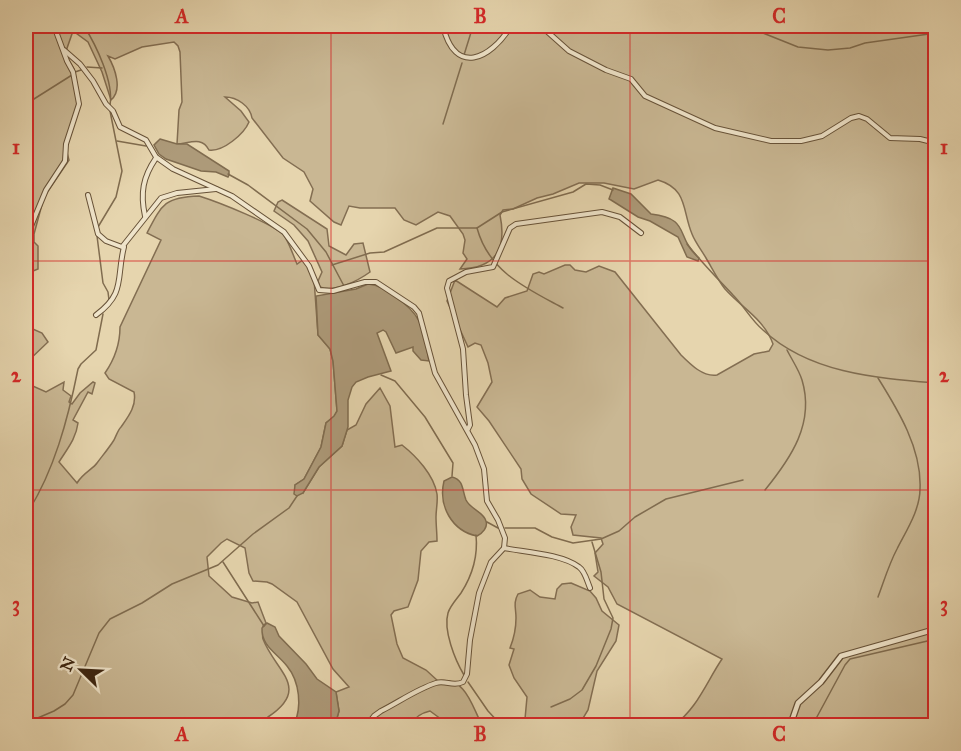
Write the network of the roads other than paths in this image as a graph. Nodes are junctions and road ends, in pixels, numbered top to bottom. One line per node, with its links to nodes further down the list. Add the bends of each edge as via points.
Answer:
1 (54, 26): 5 (street)
2 (442, 26): 3 (street, via 450,48 470,58 495,47)
3 (511, 26)
4 (541, 26): 6 (street, via 570,51 634,81 645,96 715,128 771,141 801,141 822,136 859,116 890,138)
5 (64, 50): 7 (street, via 93,81 120,127 146,140); 12 (street, via 79,104 65,160 46,190)
6 (936, 143)
7 (156, 157): 8 (street); 10 (street, via 143,186)
8 (218, 189): 10 (street, via 168,195); 15 (street, via 284,232 309,266 319,291 376,282 414,307 438,380)
9 (88, 195): 13 (street, via 98,234 120,248)
10 (146, 216): 13 (street)
11 (641, 233): 15 (street, via 608,212 516,224 510,228 493,267 466,272 450,280 447,288 464,350)
12 (26, 238)
13 (124, 246): 14 (street, via 117,292)
14 (96, 315)
15 (468, 429): 16 (street, via 483,469 487,501 503,532)
16 (504, 548): 17 (street, via 574,565 582,570); 19 (street, via 491,562 479,593 463,682 441,681 428,686 381,711)
17 (590, 588)
18 (936, 629): 20 (street, via 841,656 798,703)
19 (366, 726)
20 (790, 726)

